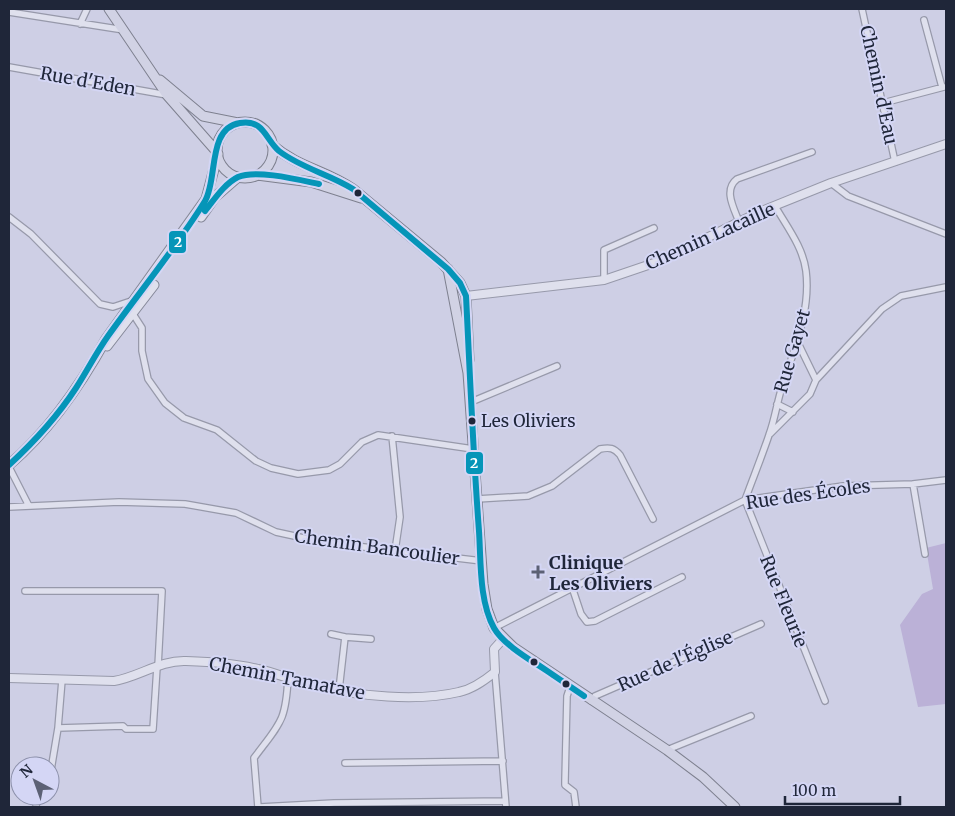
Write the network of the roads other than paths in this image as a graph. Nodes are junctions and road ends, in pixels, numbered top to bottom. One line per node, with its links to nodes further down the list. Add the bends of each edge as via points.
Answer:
1 (30, 9): 6 (street)
2 (87, 9): 8 (street)
3 (109, 9): 9 (main road)
4 (862, 9): 14 (street, Chemin d'Eau)
5 (9, 12): 6 (street)
6 (32, 16): 8 (street)
7 (924, 20): 12 (street)
8 (80, 24): 9 (street)
9 (124, 30): 11 (main road)
10 (9, 67): 13 (street, Rue d'Eden)
11 (153, 73): 13 (main road); 15 (main road, via 203,116)
12 (944, 87): 14 (street)
13 (167, 96): 19 (main road)
14 (883, 103): 20 (street, Chemin d'Eau)
15 (238, 123): 16 (main road, via 250,122 260,126); 19 (main road, via 222,133)
16 (272, 144): 21 (main road, via 270,162); 24 (main road, via 291,160 337,179)
17 (946, 144): 20 (street, Chemin Lacaille)
18 (812, 152): 27 (street, via 732,182 729,192)
19 (217, 153): 22 (main road, via 224,169); 33 (main road, via 206,199)
20 (895, 162): 23 (street, Chemin Lacaille)
21 (257, 175): 22 (main road); 24 (main road, via 311,182)
22 (238, 177): 37 (main road, via 215,197)
23 (831, 183): 25 (street, Chemin Lacaille); 29 (street, via 848,196)
24 (366, 199): 30 (main road)
25 (775, 206): 27 (street, Chemin Lacaille); 38 (street, Rue Gayet, via 799,246 806,271 806,305)
26 (9, 217): 36 (street, via 31,234 100,304 113,308)
27 (739, 222): 32 (street, Chemin Lacaille, via 660,261)
28 (654, 228): 32 (street, via 604,250)
29 (946, 234)
30 (448, 269): 31 (main road); 35 (main road)
31 (450, 280): 35 (main road); 41 (main road)
32 (604, 280): 35 (street, Chemin Lacaille)
33 (147, 284): 36 (main road); 37 (main road, via 132,310)
34 (946, 288): 42 (street, via 901,296 882,309)
35 (466, 296): 41 (main road, via 470,345)
36 (136, 299): 39 (main road)
37 (134, 314): 39 (main road); 47 (street, via 142,328 142,351 148,379 165,403 184,418 216,430 256,461 298,474 329,470 368,438)
38 (798, 343): 42 (street); 44 (street, Rue Gayet)
39 (98, 355): 49 (main road, via 61,410)
40 (557, 366): 43 (street)
41 (468, 373): 43 (main road)
42 (816, 380): 45 (street, via 810,394)
43 (471, 402): 48 (main road)
44 (777, 404): 45 (street); 46 (street, Rue Gayet)
45 (793, 412): 46 (street)
46 (769, 434): 53 (street, Rue Gayet)
47 (392, 436): 48 (street); 57 (street, via 400,516)
48 (473, 449): 52 (main road)
49 (9, 466): 54 (street)
50 (946, 480): 51 (street, Rue des Écoles)
51 (913, 484): 53 (street, Rue des Écoles, via 843,486); 58 (street)
52 (477, 499): 56 (street, via 528,496 552,486 607,447 620,455); 59 (main road)
53 (745, 500): 61 (street, Rue des Écoles); 77 (street, Rue Fleurie)
54 (29, 506): 55 (street, Chemin Bancoulier); 57 (street, Chemin Bancoulier, via 119,502 185,504 236,513 276,532 322,542)
55 (9, 507)
56 (653, 519)
57 (395, 551): 59 (street, Chemin Bancoulier)
58 (924, 554)
59 (482, 561): 64 (main road, via 487,609)
60 (682, 577): 61 (street, via 588,622 580,614)
61 (572, 587): 64 (street, Rue des Écoles)
62 (25, 591): 69 (street, via 162,591)
63 (761, 624): 76 (street, Rue de l'Église, via 595,696)
64 (494, 628): 68 (main road)
65 (331, 634): 66 (street)
66 (345, 636): 67 (street); 75 (street)
67 (371, 638)
68 (503, 639): 70 (street, via 494,649); 74 (main road)
69 (158, 666): 71 (street, Chemin Tamatave, via 175,661 222,663); 73 (street, Chemin Tamatave, via 114,681); 79 (street, via 152,729 126,729 123,726)
70 (495, 672): 75 (street, Chemin Tamatave, via 475,686 435,695 379,695); 82 (street)
71 (288, 677): 75 (street, Chemin Tamatave); 85 (street, via 283,718 254,758)
72 (9, 678): 73 (street, Chemin Tamatave)
73 (62, 680): 79 (street)
74 (570, 687): 76 (main road); 86 (street, via 567,696 565,781 567,788 574,792)
75 (339, 690)
76 (591, 701): 80 (main road)
77 (825, 701)
78 (751, 716): 80 (street)
79 (58, 728): 81 (street)
80 (667, 750): 87 (main road)
81 (53, 756)
82 (503, 761): 83 (street); 84 (street)
83 (345, 763)
84 (506, 804): 85 (street, via 334,803)
85 (259, 807)
86 (576, 807)
87 (735, 807)

